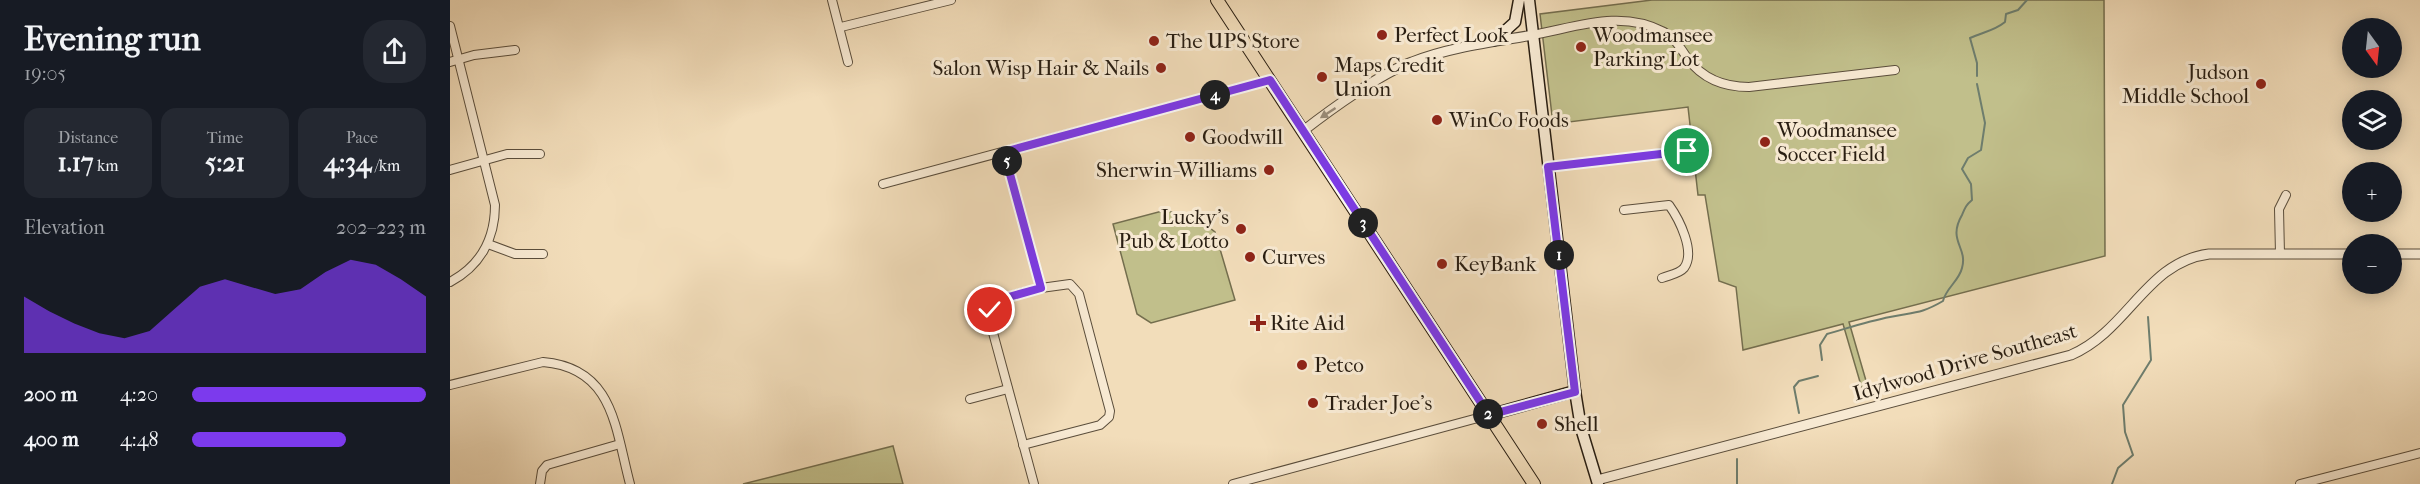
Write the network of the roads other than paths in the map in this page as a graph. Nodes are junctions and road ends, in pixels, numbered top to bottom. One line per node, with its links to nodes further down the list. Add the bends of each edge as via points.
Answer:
1 (832, 0): 7 (street)
2 (951, 0): 7 (street)
3 (1217, 0): 15 (main road)
4 (1519, 0): 9 (main road, via 1517,20)
5 (1529, 0): 8 (main road)
6 (450, 26): 11 (street)
7 (841, 27): 13 (street)
8 (1533, 35): 9 (street); 14 (street, via 1596,21 1641,24 1670,36 1698,70 1734,87); 21 (main road)
9 (1495, 40): 16 (street, one-way to 16, via 1406,64)
10 (515, 50): 11 (street)
11 (459, 60): 12 (street); 20 (street)
12 (450, 62)
13 (848, 62)
14 (1895, 70)
15 (1270, 80): 16 (main road); 18 (street)
16 (1303, 131): 39 (main road)
17 (1687, 151): 21 (street)
18 (1004, 152): 23 (street); 34 (street)
19 (540, 154): 20 (street, via 516,153)
20 (486, 160): 22 (street); 26 (street, via 495,205)
21 (1548, 167): 37 (main road)
22 (450, 170)
23 (883, 184)
24 (2286, 195): 28 (street, via 2279,209)
25 (1624, 210): 32 (street, via 1669,205 1673,211 1684,236 1686,265)
26 (488, 244): 27 (street, via 515,254); 33 (street, via 467,271)
27 (543, 254)
28 (2280, 254): 29 (street, Idylwood Drive Southeast); 44 (street, Idylwood Drive Southeast, via 2209,254 2181,261 2157,279 2101,338 2071,355)
29 (2342, 254)
30 (2402, 254): 31 (street)
31 (2420, 254)
32 (1662, 278)
33 (450, 282)
34 (1041, 288): 36 (street, via 998,300 990,310); 41 (street, via 1070,284 1079,294 1110,411 1100,425)
35 (450, 385): 40 (street, via 543,362 572,368 593,381 607,399)
36 (1008, 389): 38 (street); 41 (street)
37 (1575, 392): 39 (main road); 44 (main road, via 1581,428)
38 (970, 399)
39 (1489, 415): 43 (street); 50 (main road)
40 (620, 444): 46 (street, via 547,465); 47 (street)
41 (1023, 445): 48 (street)
42 (2420, 453): 45 (street)
43 (1260, 481): 49 (street)
44 (1598, 482)
45 (2320, 482): 51 (street)
46 (540, 484)
47 (630, 484)
48 (1034, 484)
49 (1233, 484)
50 (1534, 484)
51 (2300, 484)

